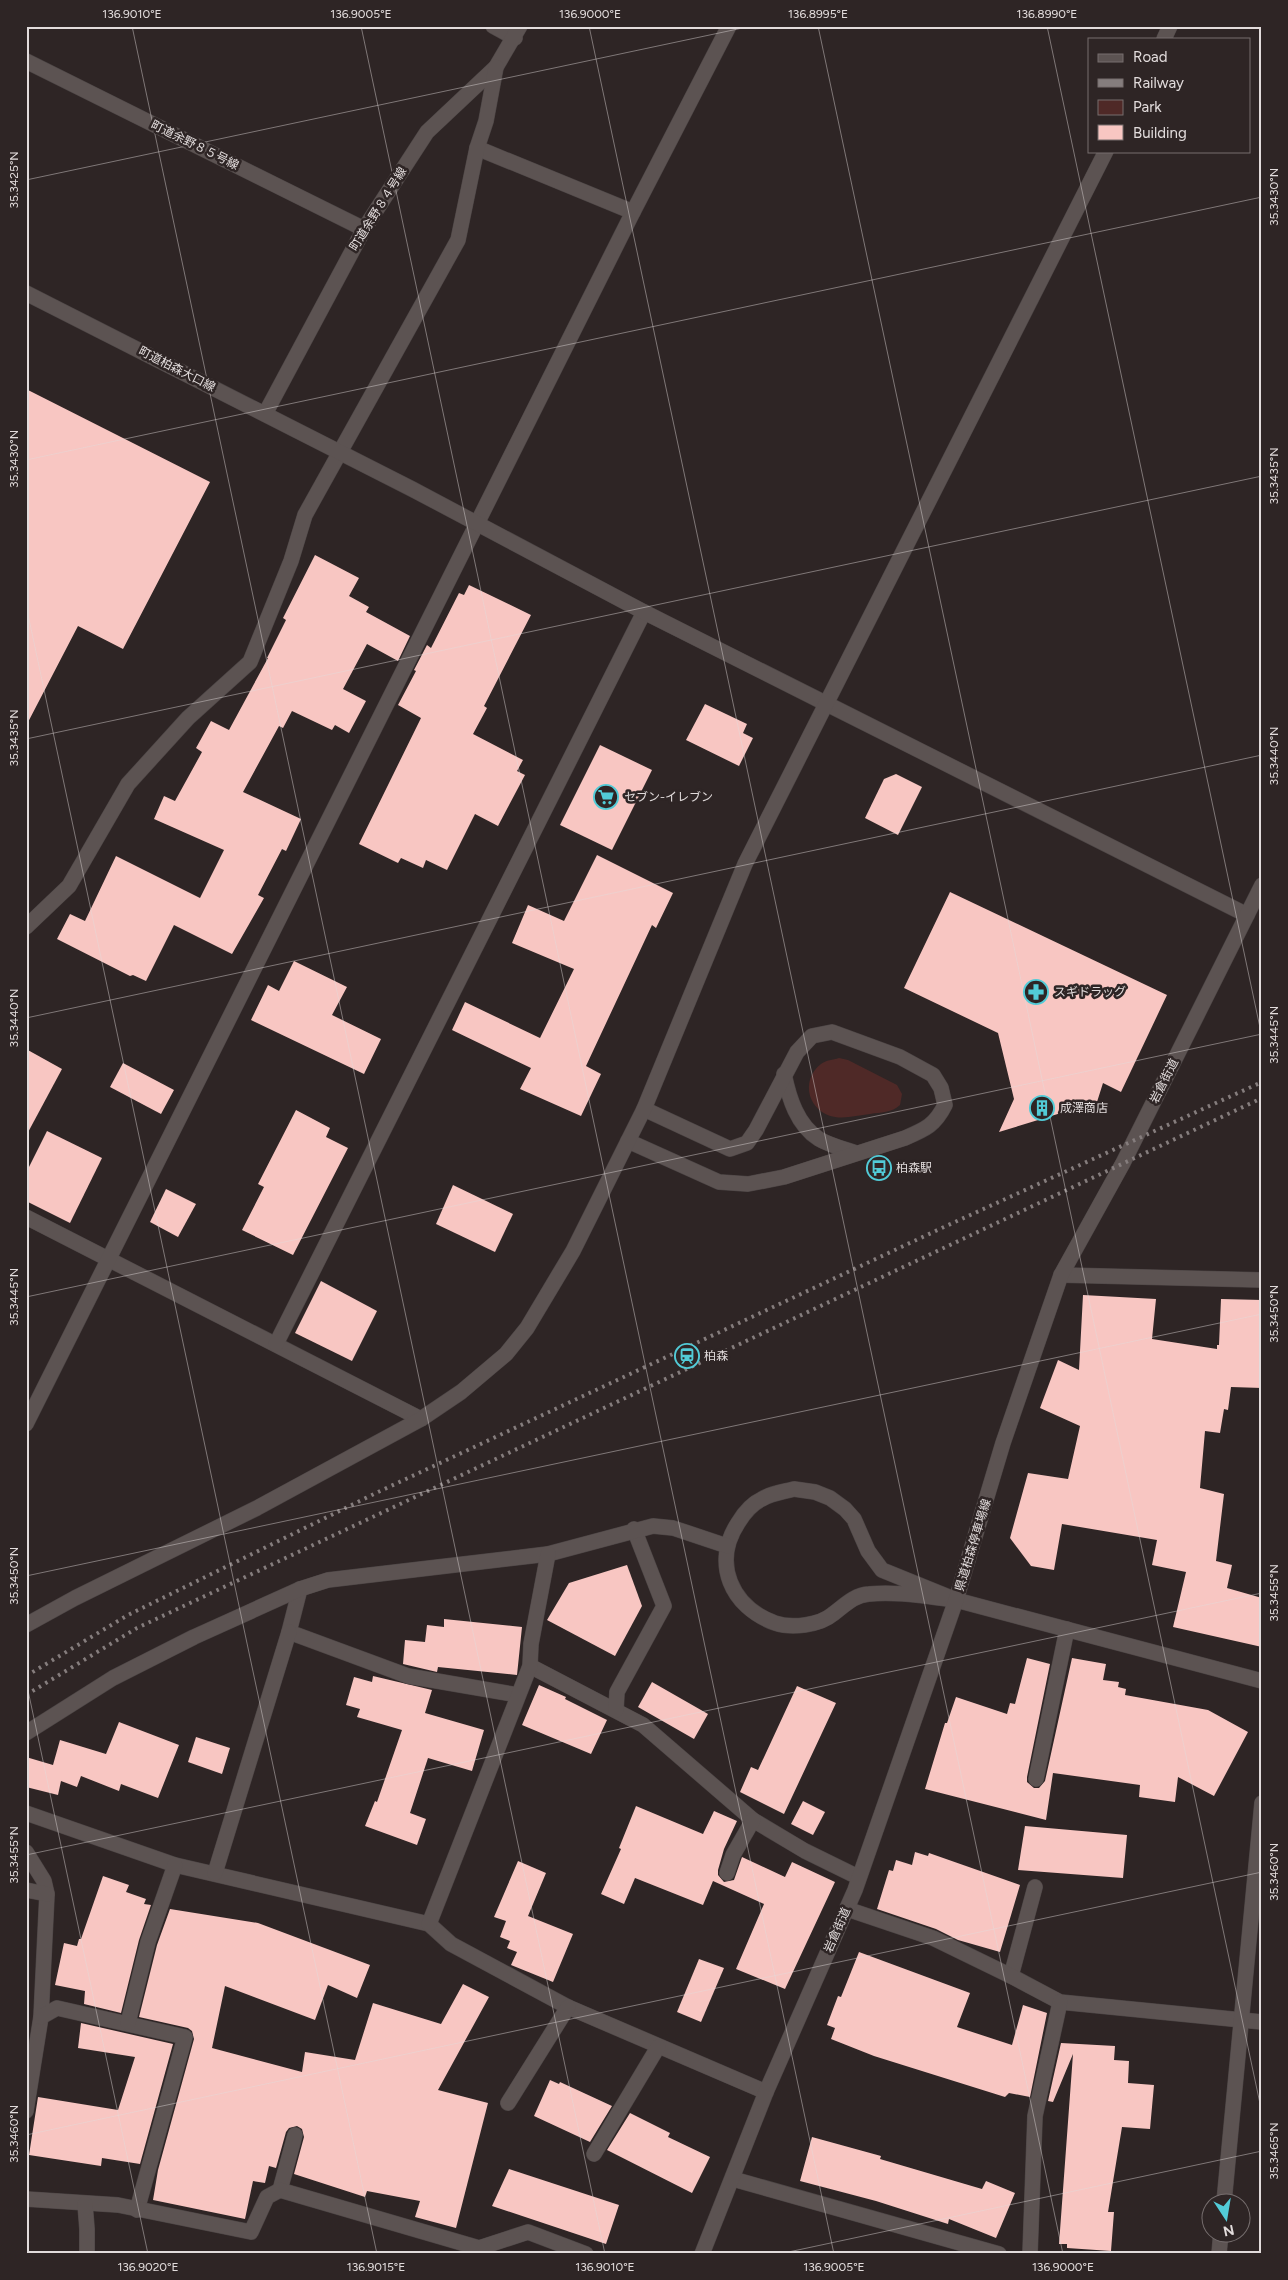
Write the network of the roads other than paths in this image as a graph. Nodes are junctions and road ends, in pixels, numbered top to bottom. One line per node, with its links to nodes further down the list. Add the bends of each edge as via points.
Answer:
1 (493, 26): 4 (street)
2 (729, 26): 10 (street)
3 (1170, 26): 5 (street)
4 (517, 32): 7 (street, 町道余野８４号線)
5 (1164, 38)
6 (26, 61): 11 (street, 町道余野８５号線)
7 (496, 66): 8 (street, via 486,121); 11 (street, 町道余野８４号線, via 427,132)
8 (477, 148): 10 (street); 14 (street, via 458,240)
9 (1105, 152): 17 (street)
10 (633, 212): 15 (street)
11 (364, 229): 13 (street, 町道余野８４号線)
12 (26, 293): 13 (street, 町道柏森大口線)
13 (265, 414): 14 (street, 町道柏森大口線)
14 (334, 449): 15 (street, 町道柏森大口線); 20 (street, via 304,516 291,561 250,662 188,718 128,784 69,886)
15 (477, 525): 16 (street, 町道柏森大口線); 26 (street)
16 (644, 612): 17 (street, 町道柏森大口線); 29 (street)
17 (825, 703): 19 (street, 町道柏森大口線); 22 (street, via 744,864)
18 (1262, 885): 19 (street, 岩倉街道)
19 (1247, 915): 27 (street, 岩倉街道, via 1123,1164)
20 (26, 927)
21 (784, 1074): 22 (street, via 747,1143 730,1149); 24 (street, via 790,1099 802,1123 819,1139); 24 (street, via 812,1036 832,1032 900,1057 933,1075 945,1104 938,1120 905,1138)
22 (644, 1109): 23 (street)
23 (628, 1141): 24 (street, via 719,1182 748,1184 784,1177); 30 (street, via 573,1251 527,1328 506,1354 461,1392)
24 (856, 1153)
25 (26, 1217): 26 (street)
26 (108, 1258): 29 (street); 31 (street)
27 (1061, 1275): 28 (street); 36 (street, 県道柏森停車場線, via 1012,1418)
28 (1262, 1280)
29 (276, 1344): 30 (street)
30 (421, 1419): 37 (street)
31 (26, 1424)
32 (634, 1529): 33 (street, via 653,1526 673,1528); 34 (street); 43 (street, via 664,1606 617,1692)
33 (727, 1546): 36 (street, via 728,1574 744,1606 778,1624 803,1624 826,1618 846,1602 868,1594); 36 (street, via 744,1513 762,1499 794,1490 814,1492 830,1498 854,1519 868,1551 882,1570)
34 (548, 1554): 35 (street, via 328,1580); 40 (street, via 531,1644)
35 (300, 1590): 39 (street); 44 (street, via 194,1637 113,1678)
36 (956, 1600): 38 (street, 県道柏森停車場線); 53 (street, 岩倉街道)
37 (26, 1625)
38 (1067, 1629): 41 (street, 県道柏森停車場線); 45 (street)
39 (289, 1632): 42 (street, via 408,1676); 51 (street)
40 (530, 1666): 42 (street); 43 (street)
41 (1262, 1681)
42 (518, 1695): 58 (street)
43 (616, 1710): 48 (street, via 643,1725)
44 (26, 1733)
45 (1036, 1779)
46 (1262, 1803): 63 (street)
47 (26, 1814): 50 (street)
48 (754, 1820): 52 (street, via 733,1855); 53 (street, via 805,1851)
49 (26, 1852): 56 (street, via 44,1881)
50 (175, 1865): 51 (street); 65 (street, via 148,1942)
51 (215, 1873): 58 (street)
52 (727, 1873)
53 (858, 1877): 57 (street, 岩倉街道)
54 (1035, 1887): 59 (street)
55 (26, 1890): 56 (street)
56 (47, 1894): 62 (street)
57 (846, 1910): 59 (street, via 933,1938); 67 (street, 岩倉街道)
58 (429, 1924): 61 (street, via 451,1944)
59 (1011, 1976): 60 (street)
60 (1060, 2002): 63 (street); 83 (street, via 1036,2116)
61 (568, 2007): 66 (street); 68 (street)
62 (42, 2018): 65 (street, via 57,2008); 69 (street)
63 (1241, 2020): 64 (street); 74 (street)
64 (1262, 2022)
65 (128, 2023): 77 (street, via 185,2037)
66 (658, 2047): 67 (street); 71 (street)
67 (766, 2092): 72 (street, 岩倉街道)
68 (508, 2103)
69 (26, 2111)
70 (295, 2134): 73 (street)
71 (594, 2154)
72 (733, 2179): 81 (street, 岩倉街道); 82 (street)
73 (280, 2190): 77 (street, via 267,2197 251,2232); 78 (street)
74 (1225, 2192)
75 (26, 2199): 76 (street)
76 (85, 2204): 77 (street, via 118,2205); 79 (street)
77 (137, 2210)
78 (479, 2251): 80 (street, via 528,2232)
79 (87, 2254)
80 (586, 2254)
81 (702, 2254)
82 (999, 2254)
83 (1030, 2254)

